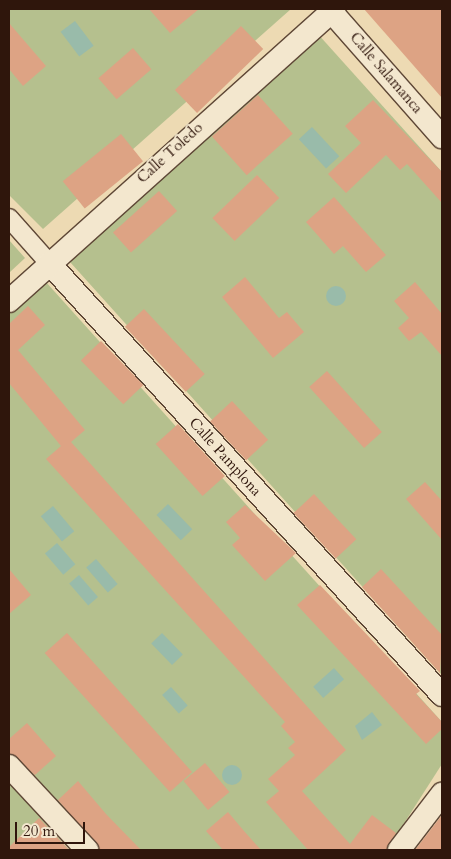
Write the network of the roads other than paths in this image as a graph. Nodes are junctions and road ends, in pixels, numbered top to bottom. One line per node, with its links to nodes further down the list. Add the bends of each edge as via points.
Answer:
1 (331, 10): 2 (street, Calle Salamanca); 4 (street, Calle Toledo)
2 (442, 137)
3 (9, 218): 4 (street, Calle Pamplona)
4 (49, 263): 5 (street, Calle Toledo); 6 (street, Calle Pamplona)
5 (9, 301)
6 (442, 695)
7 (9, 766): 9 (street)
8 (442, 794): 10 (street)
9 (88, 850)
10 (400, 850)

